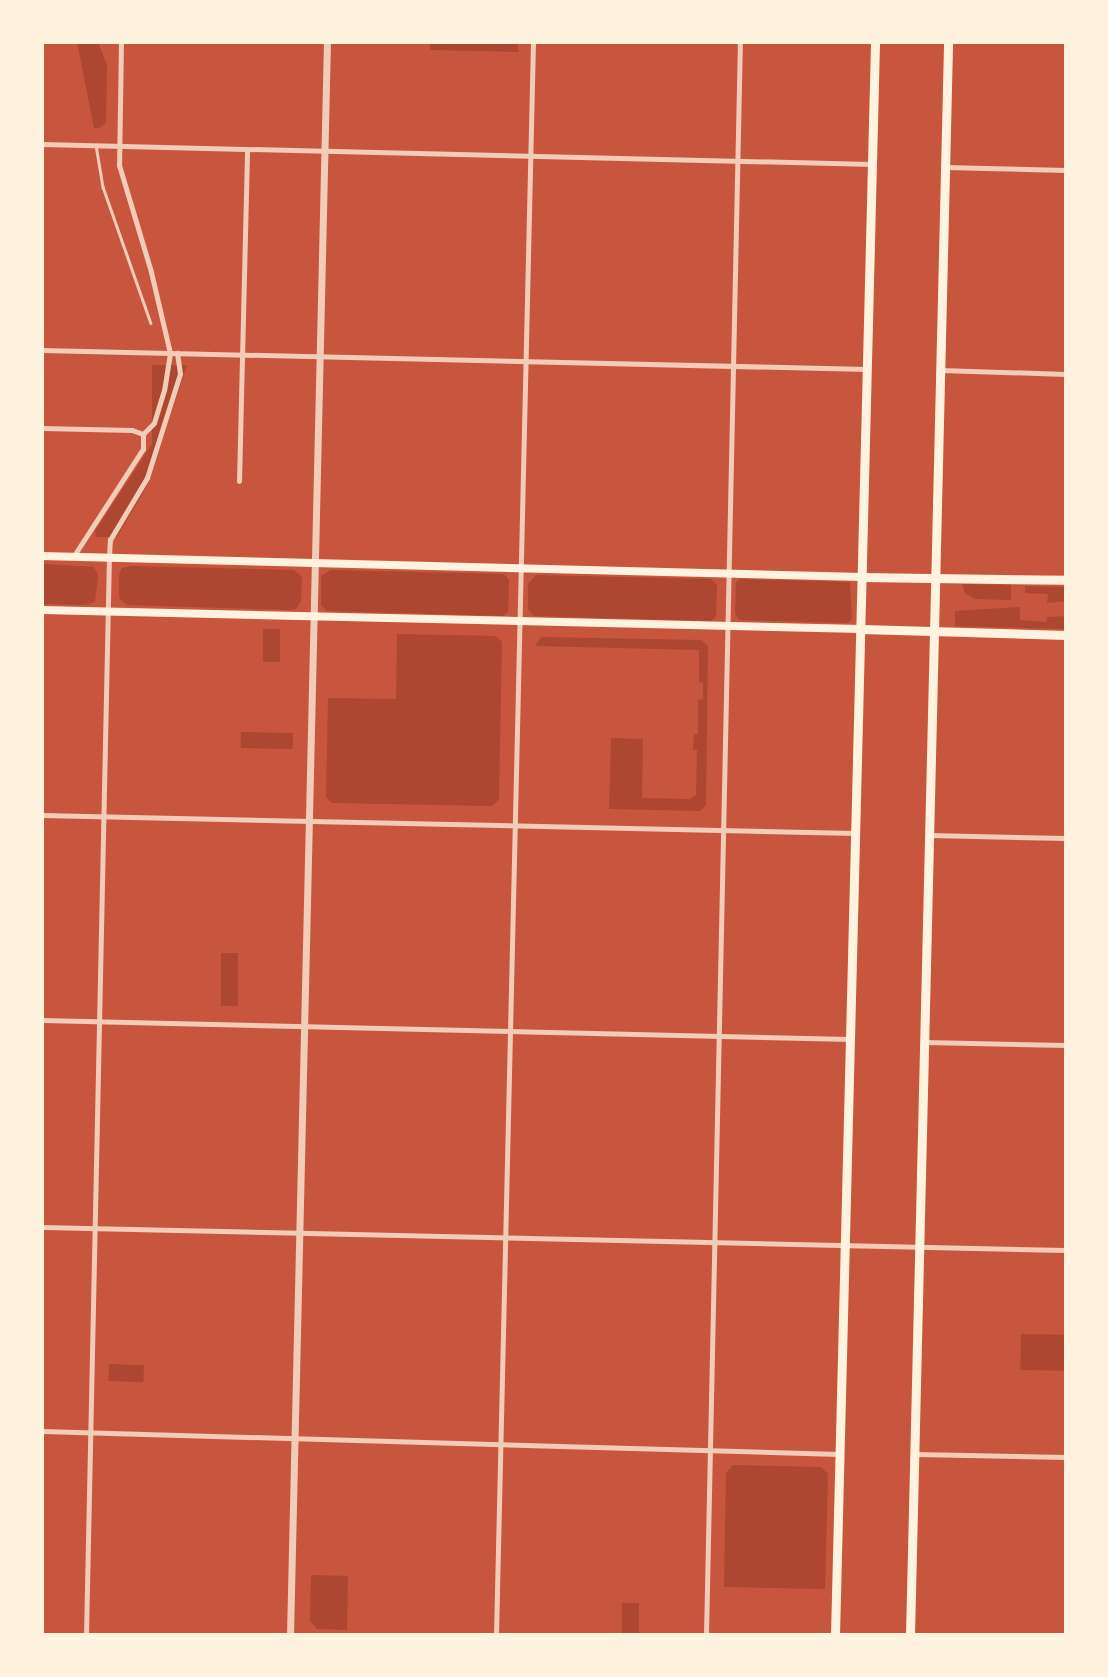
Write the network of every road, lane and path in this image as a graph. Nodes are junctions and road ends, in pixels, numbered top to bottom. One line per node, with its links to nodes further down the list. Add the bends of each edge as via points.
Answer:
1 (121, 42): 9 (street)
2 (327, 42): 11 (street)
3 (533, 42): 12 (street)
4 (740, 42): 13 (street)
5 (875, 42): 14 (main road)
6 (948, 42): 15 (main road)
7 (42, 144): 8 (street)
8 (96, 145): 9 (street); 17 (lane, via 103,187)
9 (118, 146): 10 (street); 19 (street, via 120,173)
10 (247, 149): 11 (street); 20 (street)
11 (324, 150): 12 (street); 21 (street)
12 (530, 155): 13 (street); 22 (street)
13 (737, 160): 14 (street); 23 (street)
14 (872, 164): 24 (main road)
15 (945, 167): 16 (street); 25 (main road)
16 (1066, 170)
17 (151, 323)
18 (42, 350): 19 (street)
19 (174, 353): 20 (street); 28 (street, via 154,424); 32 (street, via 180,374 151,466 110,540)
20 (242, 354): 21 (street); 29 (street)
21 (319, 356): 22 (street); 33 (street)
22 (525, 361): 23 (street); 34 (street)
23 (732, 366): 24 (street); 35 (street)
24 (867, 369): 36 (main road)
25 (940, 370): 26 (street); 37 (main road)
26 (1066, 374)
27 (42, 428): 28 (street)
28 (143, 434): 31 (street, via 143,449)
29 (239, 481)
30 (42, 556): 31 (main road)
31 (73, 557): 32 (main road)
32 (109, 558): 33 (main road); 40 (street)
33 (313, 562): 34 (main road); 41 (street)
34 (519, 568): 35 (main road); 42 (street)
35 (727, 573): 36 (main road); 43 (street)
36 (862, 577): 37 (main road); 44 (main road)
37 (935, 577): 38 (main road); 45 (main road)
38 (1066, 580)
39 (42, 610): 40 (main road)
40 (108, 612): 41 (main road); 48 (street)
41 (312, 617): 42 (main road); 49 (street)
42 (518, 622): 43 (main road); 50 (street)
43 (726, 626): 44 (main road); 51 (street)
44 (862, 629): 45 (main road); 52 (main road)
45 (933, 633): 46 (main road); 53 (main road)
46 (1066, 635)
47 (42, 815): 48 (street)
48 (103, 816): 49 (street); 56 (street)
49 (308, 821): 50 (street); 57 (street)
50 (514, 825): 51 (street); 58 (street)
51 (722, 830): 52 (street); 59 (street)
52 (856, 833): 60 (main road)
53 (929, 835): 54 (street); 61 (main road)
54 (1066, 838)
55 (42, 1020): 56 (street)
56 (99, 1022): 57 (street); 64 (street)
57 (303, 1026): 58 (street); 65 (street)
58 (509, 1031): 59 (street); 66 (street)
59 (718, 1036): 60 (street); 67 (street)
60 (851, 1039): 68 (main road)
61 (924, 1042): 62 (street); 69 (main road)
62 (1066, 1045)
63 (42, 1227): 64 (street)
64 (94, 1228): 65 (street); 72 (street)
65 (299, 1233): 66 (street); 73 (street)
66 (504, 1237): 67 (street); 74 (street)
67 (714, 1242): 68 (street); 75 (street)
68 (845, 1245): 69 (street); 76 (main road)
69 (919, 1248): 70 (street); 77 (main road)
70 (1066, 1250)
71 (42, 1431): 72 (street)
72 (90, 1432): 73 (street); 79 (street)
73 (295, 1437): 74 (street); 80 (street)
74 (500, 1444): 75 (street); 81 (street)
75 (709, 1450): 76 (street); 82 (street)
76 (840, 1454): 83 (main road)
77 (915, 1454): 78 (street); 84 (main road)
78 (1066, 1457)
79 (86, 1635)
80 (290, 1635)
81 (496, 1635)
82 (706, 1635)
83 (835, 1635)
84 (910, 1635)

